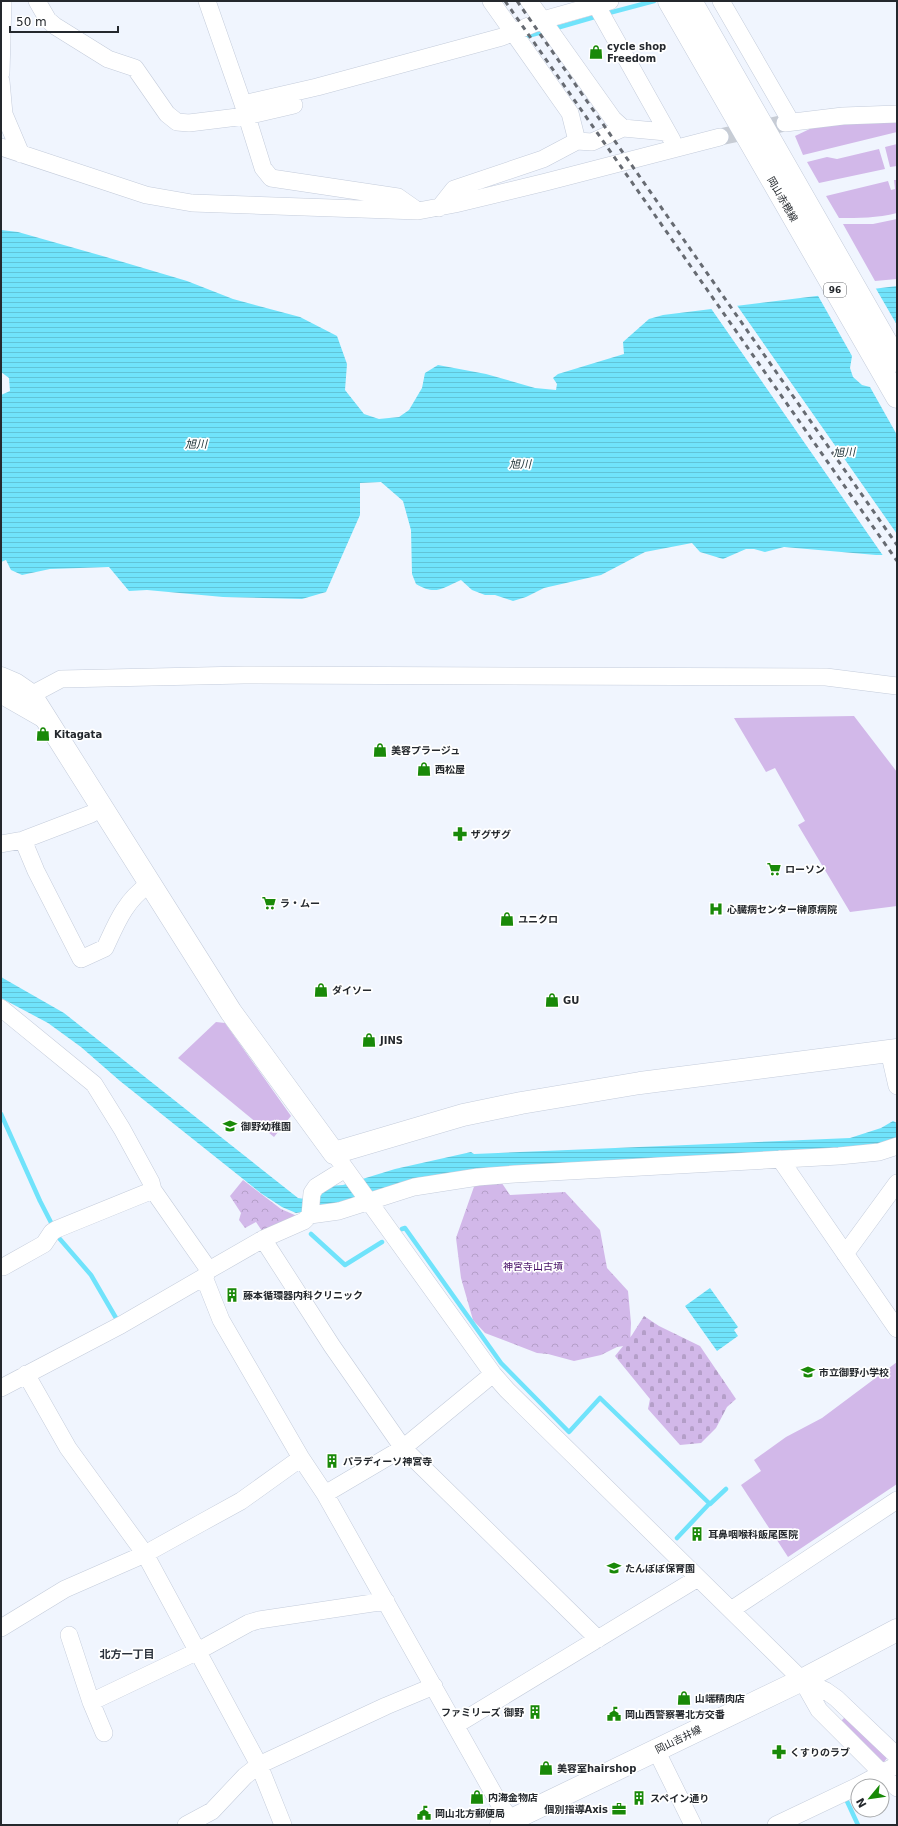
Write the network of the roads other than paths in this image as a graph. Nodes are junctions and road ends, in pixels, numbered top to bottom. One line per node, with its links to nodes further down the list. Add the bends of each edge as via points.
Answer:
1 (3, 1): 11 (street)
2 (37, 1): 14 (street, via 48,20 55,26 108,59 135,68 167,114 177,122 190,124)
3 (207, 1): 14 (street)
4 (491, 1): 10 (street)
5 (530, 1): 9 (street)
6 (721, 1): 15 (street, via 788,123 843,116)
7 (683, 6): 23 (street, 岡山赤穂線 / 96)
8 (601, 8): 9 (street); 17 (street)
9 (548, 27): 10 (street); 16 (street, via 613,119)
10 (516, 37): 14 (street, via 502,37); 19 (street, via 570,113)
11 (1, 73)
12 (1, 81): 22 (street, via 4,114)
13 (295, 105): 14 (street)
14 (244, 110): 25 (street, via 263,168 271,178 398,197)
15 (897, 114)
16 (623, 128): 17 (street); 19 (street, via 592,142)
17 (666, 132): 21 (street)
18 (720, 137): 21 (street)
19 (577, 141): 24 (street, via 543,159 454,189)
20 (1, 147): 22 (street)
21 (678, 148): 24 (street)
22 (21, 154): 25 (street, via 146,195 192,203)
23 (783, 180): 26 (street, 岡山赤穂線 / 96); 27 (street, 岡山赤穂線 / 96)
24 (439, 208): 25 (street)
25 (418, 211)
26 (897, 361)
27 (897, 397)
28 (1, 678): 30 (street)
29 (897, 686): 30 (street, via 826,677 244,676 60,679)
30 (31, 694): 32 (street)
31 (1, 695): 32 (street)
32 (48, 722): 33 (street)
33 (101, 808): 34 (street); 36 (street)
34 (23, 840): 35 (street); 36 (street, via 81,959 105,948 121,912 140,890)
35 (1, 844)
36 (149, 884): 42 (street, via 230,1012)
37 (1, 1008): 44 (street, via 94,1084 151,1182)
38 (893, 1050): 39 (street); 42 (street, via 640,1083 463,1115)
39 (897, 1086)
40 (897, 1146): 41 (street, via 879,1152)
41 (780, 1159): 45 (street, via 478,1177 414,1187); 48 (street)
42 (344, 1168): 45 (street); 46 (street, via 316,1187 312,1193)
43 (897, 1184): 48 (street)
44 (153, 1190): 49 (street, via 55,1231 44,1244); 50 (street)
45 (367, 1199): 46 (street, via 339,1211); 53 (street)
46 (310, 1214): 47 (street, via 304,1221)
47 (263, 1239): 50 (street); 55 (street, via 332,1346)
48 (844, 1254): 51 (street)
49 (3, 1267)
50 (207, 1273): 52 (street, via 121,1325); 56 (street, via 221,1320)
51 (897, 1329)
52 (26, 1374): 54 (street); 59 (street, via 68,1448)
53 (494, 1374): 55 (street); 60 (street, via 507,1390)
54 (1, 1388)
55 (403, 1448): 57 (street); 66 (street)
56 (301, 1458): 57 (street); 59 (street, via 241,1501)
57 (325, 1494): 61 (street)
58 (897, 1500): 62 (street)
59 (145, 1554): 63 (street, via 65,1589); 67 (street)
60 (698, 1578): 62 (street); 66 (street)
61 (386, 1601): 67 (street, via 259,1620); 69 (street)
62 (731, 1610): 68 (street)
63 (2, 1624)
64 (897, 1630): 68 (street, 岡山吉井線)
65 (69, 1635): 70 (street)
66 (598, 1639): 71 (street)
67 (198, 1651): 70 (street); 75 (street)
68 (802, 1680): 73 (street, 岡山吉井線); 74 (street, via 836,1698); 76 (street, via 819,1710)
69 (434, 1686): 71 (street); 75 (street)
70 (91, 1702): 72 (street)
71 (456, 1725): 80 (street)
72 (104, 1733)
73 (656, 1750): 80 (street, 岡山吉井線); 83 (street)
74 (897, 1756)
75 (259, 1765): 81 (street, via 212,1811); 82 (street)
76 (890, 1769): 77 (street); 78 (street)
77 (873, 1778)
78 (897, 1788)
79 (850, 1790): 84 (street)
80 (509, 1823)
81 (186, 1825)
82 (283, 1825)
83 (693, 1825)
84 (776, 1825)

